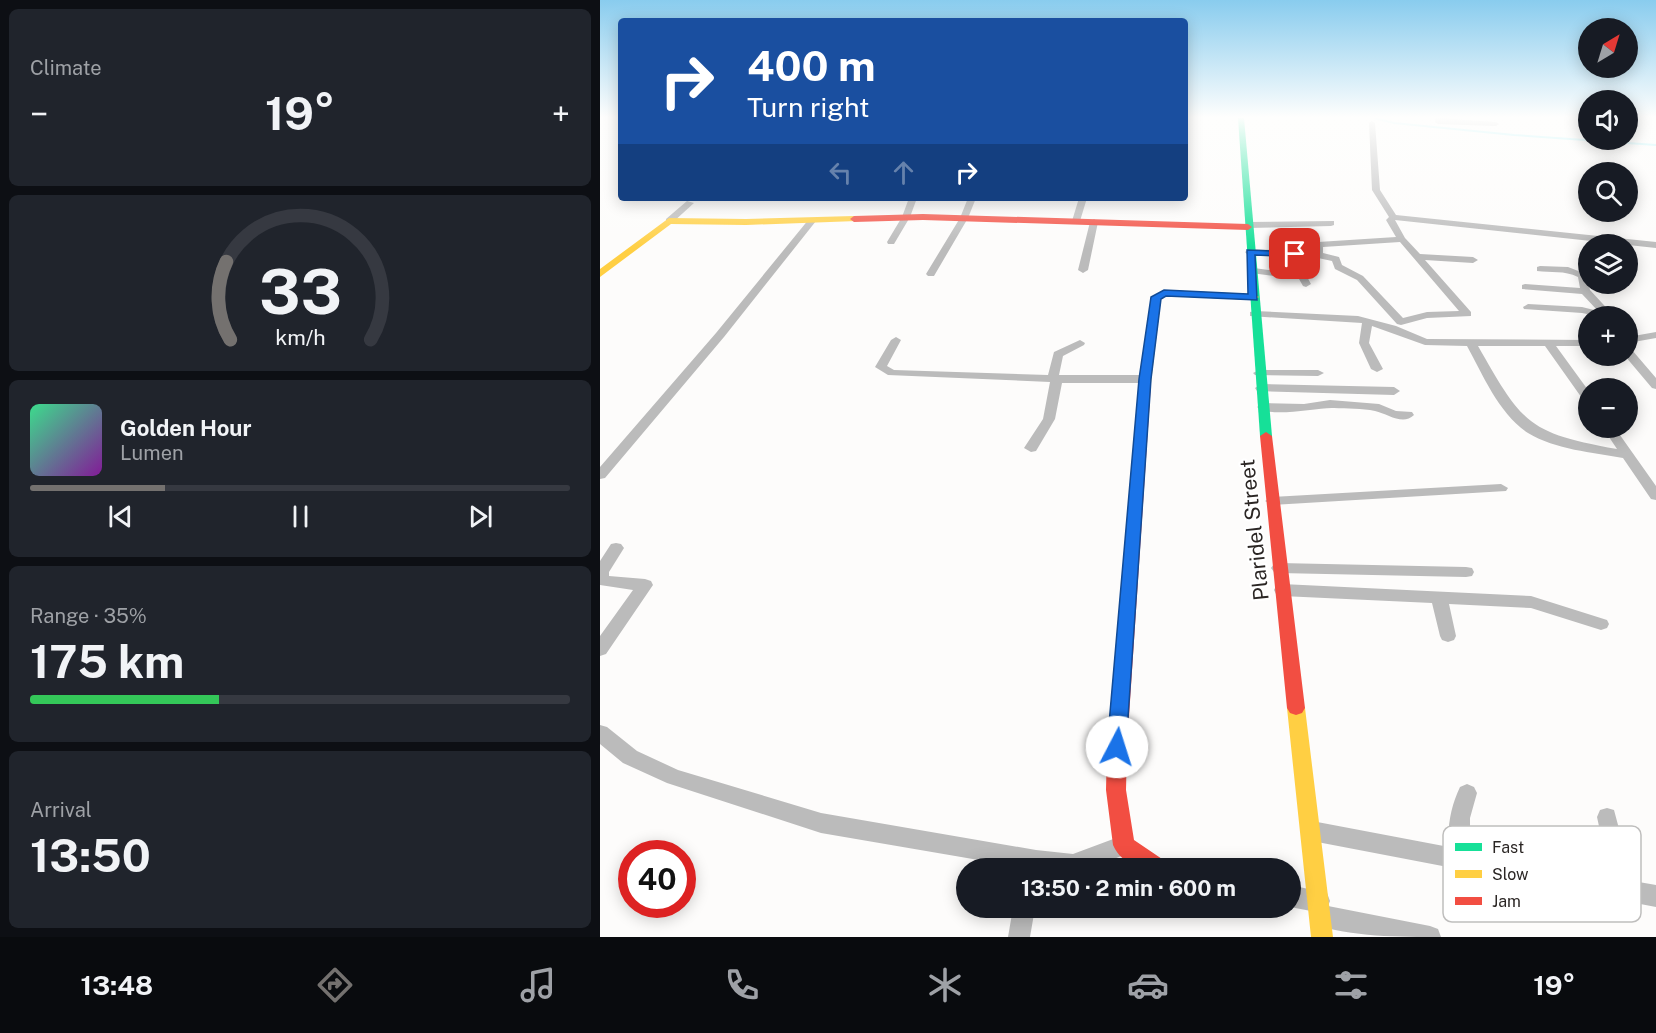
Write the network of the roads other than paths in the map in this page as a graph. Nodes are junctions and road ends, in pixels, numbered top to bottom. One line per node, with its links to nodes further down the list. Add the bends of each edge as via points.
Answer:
1 (1246, 162): 14 (street, Plaridel Street)
2 (1374, 162): 8 (street, via 1376,190)
3 (912, 201): 7 (street)
4 (971, 201): 9 (street)
5 (1082, 201): 12 (street)
6 (690, 203): 10 (street)
7 (906, 217): 9 (street); 11 (street); 17 (street)
8 (1393, 217): 16 (street, via 1390,220); 18 (street)
9 (964, 218): 12 (street); 28 (street)
10 (669, 221): 11 (street); 27 (street)
11 (812, 221): 62 (street)
12 (1076, 221): 13 (street)
13 (1094, 222): 14 (street); 24 (street)
14 (1248, 222): 15 (street); 19 (street, Plaridel Street)
15 (1331, 223)
16 (1402, 239): 20 (street, via 1318,245); 21 (street)
17 (891, 242)
18 (1656, 244)
19 (1250, 252): 20 (street); 25 (street, Plaridel Street)
20 (1318, 255): 39 (street, via 1333,257 1338,267 1360,278)
21 (1418, 257): 22 (street); 39 (street, via 1467,314 1421,316)
22 (1473, 260)
23 (1540, 269): 26 (street)
24 (1083, 270)
25 (1254, 271): 29 (street, via 1303,277); 33 (street, Plaridel Street)
26 (1578, 273)
27 (600, 274)
28 (931, 274)
29 (1306, 284)
30 (1525, 287): 31 (street)
31 (1578, 291)
32 (1588, 294): 34 (street)
33 (1254, 297): 37 (street, Plaridel Street); 52 (street, via 1156,297)
34 (1599, 306)
35 (1528, 307): 36 (street)
36 (1578, 310)
37 (1254, 314): 38 (street); 49 (street, Plaridel Street)
38 (1368, 321): 39 (street); 48 (street, via 1365,343)
39 (1397, 325): 43 (street, via 1425,342)
40 (1656, 335): 41 (street)
41 (1638, 336)
42 (896, 340): 51 (street, via 881,367 892,373)
43 (1471, 343): 44 (street); 61 (street, via 1518,417 1532,429 1564,441)
44 (1548, 343): 45 (street); 53 (street)
45 (1578, 343)
46 (1080, 344): 51 (street, via 1059,354)
47 (1638, 364): 54 (street)
48 (1377, 369)
49 (1259, 373): 50 (street); 55 (street, Plaridel Street)
50 (1318, 373)
51 (1055, 378): 52 (street); 60 (street, via 1049,419)
52 (1145, 379): 80 (street, via 1117,747 1116,790)
53 (1578, 384)
54 (1656, 385)
55 (1261, 388): 56 (street); 57 (street, Plaridel Street)
56 (1394, 391)
57 (1263, 407): 58 (street, via 1330,404); 65 (street, Plaridel Street)
58 (1408, 415)
59 (1616, 438): 61 (street)
60 (1031, 448)
61 (1629, 455): 64 (street)
62 (600, 475)
63 (1501, 488): 65 (street)
64 (1656, 496)
65 (1272, 501): 67 (street, Plaridel Street)
66 (616, 548): 73 (street, via 601,572 601,579 645,585)
67 (1280, 568): 68 (street); 69 (street, Plaridel Street)
68 (1466, 572)
69 (1282, 590): 70 (street); 79 (street, Plaridel Street)
70 (1439, 597): 71 (street, via 1538,603); 72 (street)
71 (1601, 624)
72 (1448, 636)
73 (600, 649)
74 (600, 732): 82 (street, via 630,757 674,777 821,823)
75 (1467, 793): 77 (street)
76 (1607, 817): 78 (street)
77 (1458, 826)
78 (1609, 826)
79 (1312, 831): 81 (street); 89 (street, Plaridel Street)
80 (1124, 845): 83 (street); 84 (street)
81 (1443, 856)
82 (1003, 858)
83 (1088, 858)
84 (1143, 858)
85 (1641, 893): 86 (street)
86 (1656, 896)
87 (1301, 904): 89 (street)
88 (1022, 918): 90 (street)
89 (1320, 918): 91 (street)
90 (1019, 937)
91 (1431, 937)

